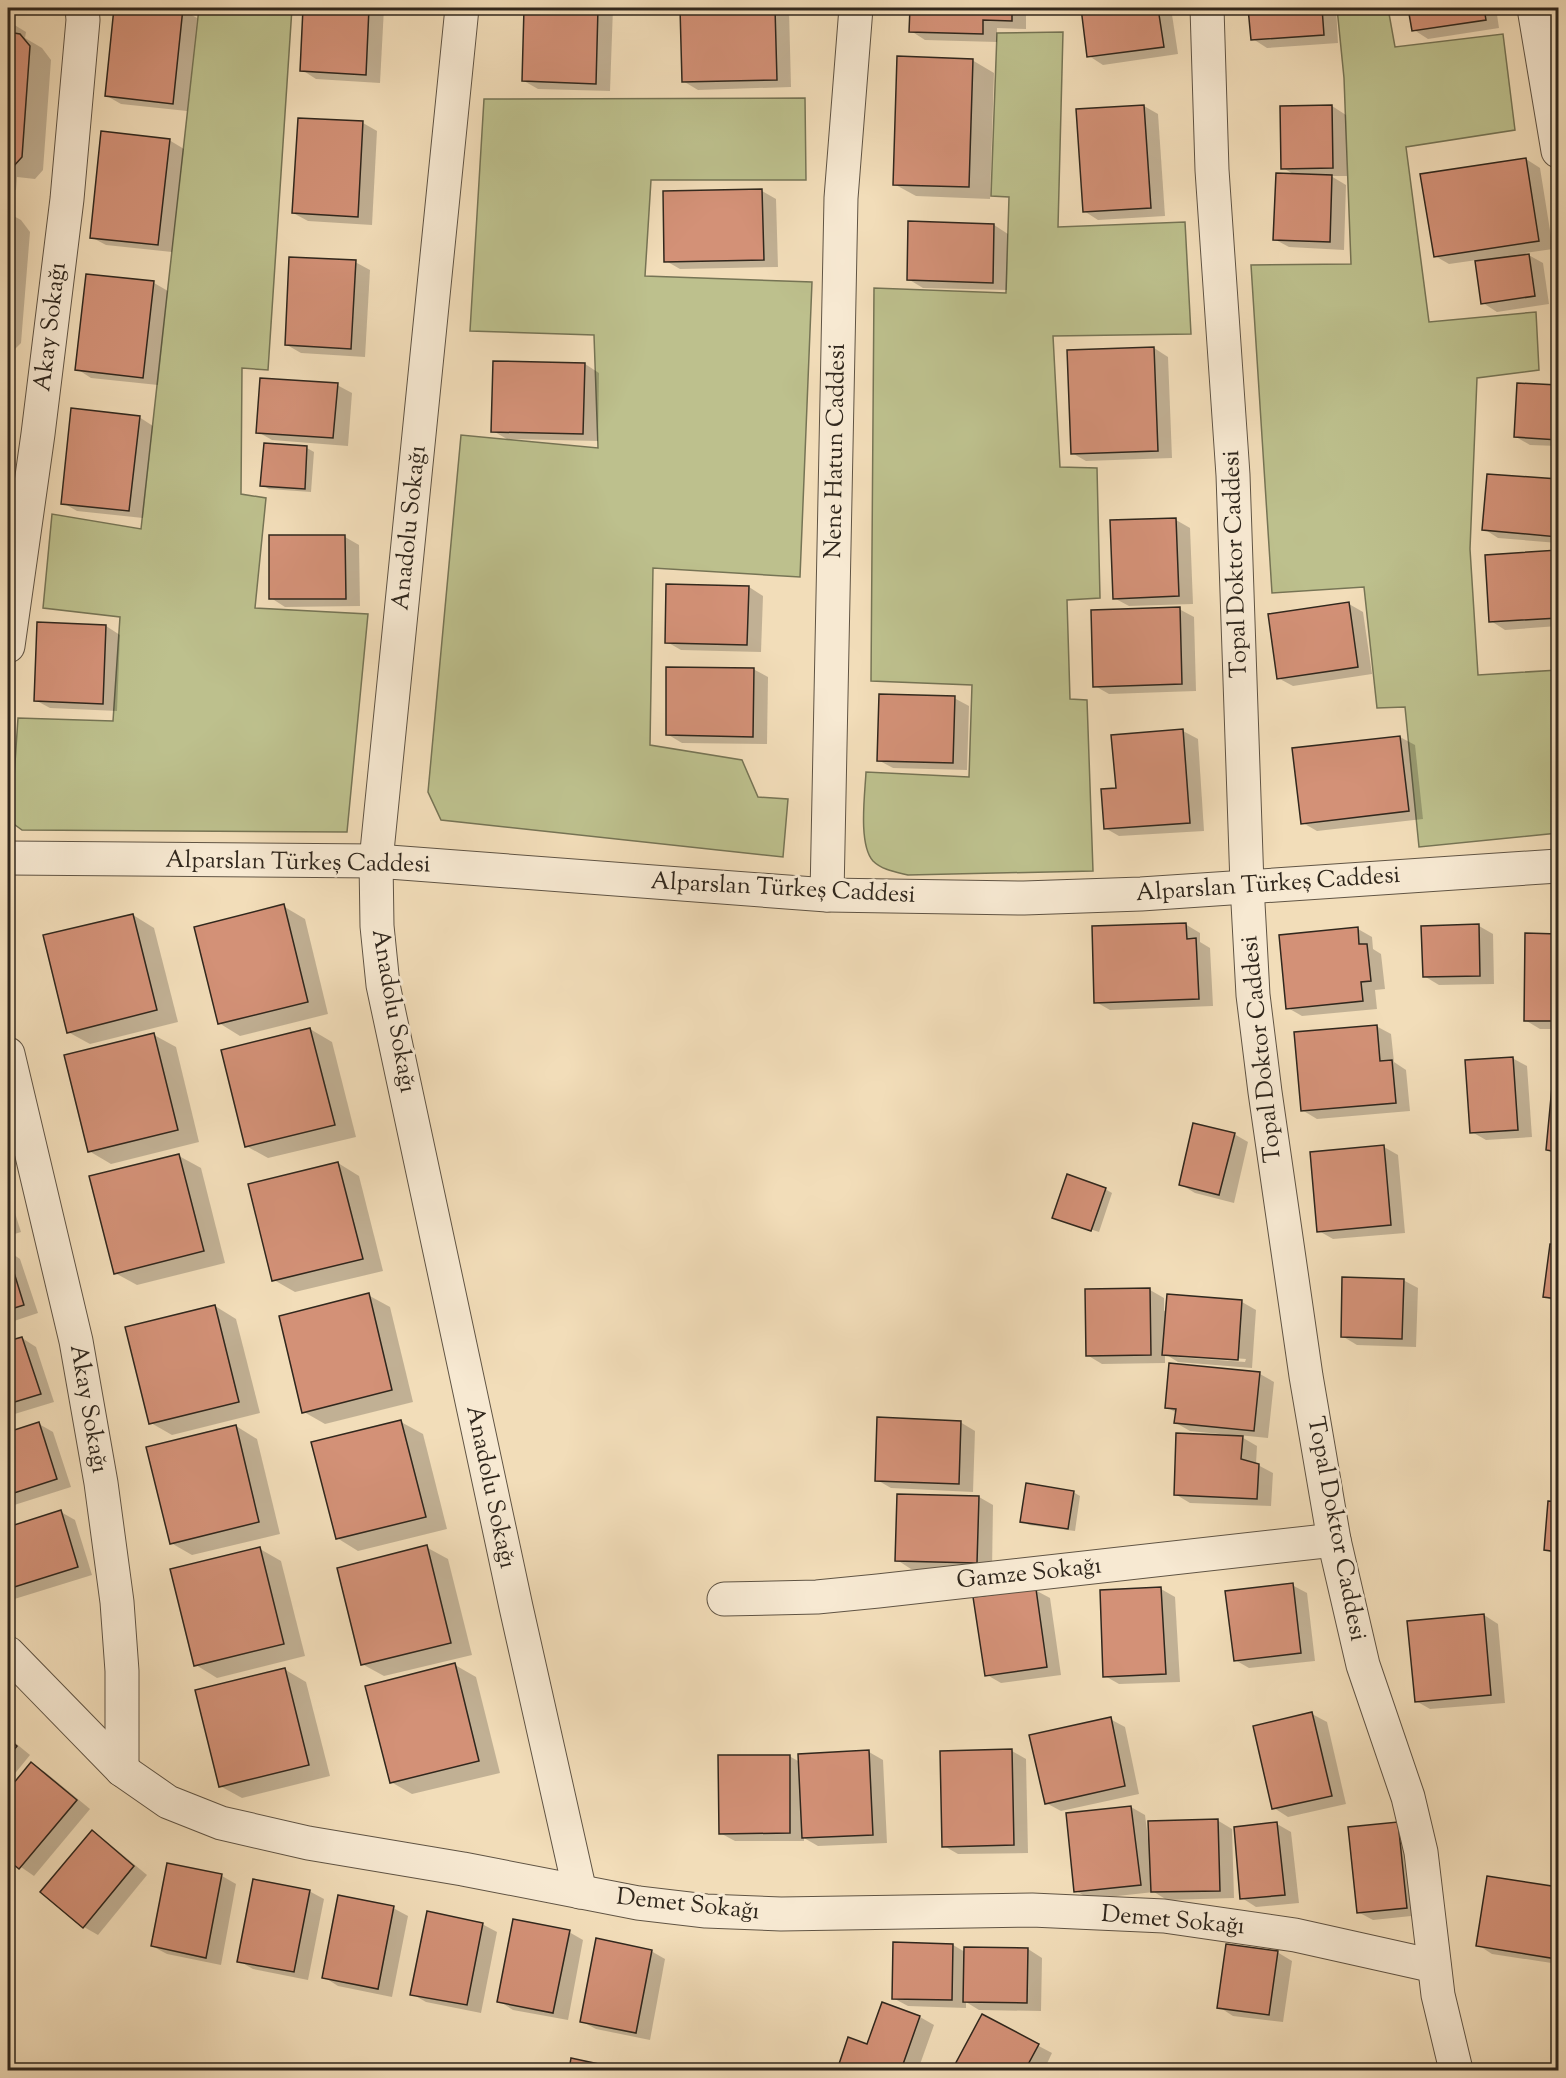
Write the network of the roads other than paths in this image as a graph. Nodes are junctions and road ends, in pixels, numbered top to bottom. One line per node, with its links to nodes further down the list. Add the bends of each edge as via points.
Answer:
1 (82, 8): 7 (street, Akay Sokağı, via 67,200)
2 (462, 8): 9 (street, Anadolu Sokağı)
3 (856, 8): 12 (street, Nene Hatun Caddesi, via 841,198)
4 (1207, 8): 11 (street, Topal Doktor Caddesi, via 1212,170 1233,475)
5 (1534, 8): 6 (street)
6 (1558, 151)
7 (8, 646)
8 (8, 858): 9 (street, Alparslan Türkeş Caddesi)
9 (376, 861): 12 (street, Alparslan Türkeş Caddesi); 18 (street, Anadolu Sokağı, via 383,985)
10 (1558, 866): 11 (street, Alparslan Türkeş Caddesi)
11 (1247, 885): 12 (street, Alparslan Türkeş Caddesi, via 1024,898); 14 (street, Topal Doktor Caddesi, via 1253,995 1275,1168)
12 (827, 895)
13 (8, 1054): 17 (street, Akay Sokağı, via 76,1341 101,1484 118,1613)
14 (1334, 1540): 15 (street, Gamze Sokağı, via 878,1592); 19 (street, Topal Doktor Caddesi, via 1363,1665 1408,1797 1421,1852)
15 (724, 1599)
16 (8, 1653): 17 (street, Demet Sokağı)
17 (122, 1770): 18 (street, Demet Sokağı, via 168,1802 221,1823 308,1843)
18 (580, 1892): 19 (street, Demet Sokağı, via 706,1911 781,1914 1032,1910 1164,1916 1295,1935)
19 (1434, 1966): 20 (street, Topal Doktor Caddesi)
20 (1456, 2070)

